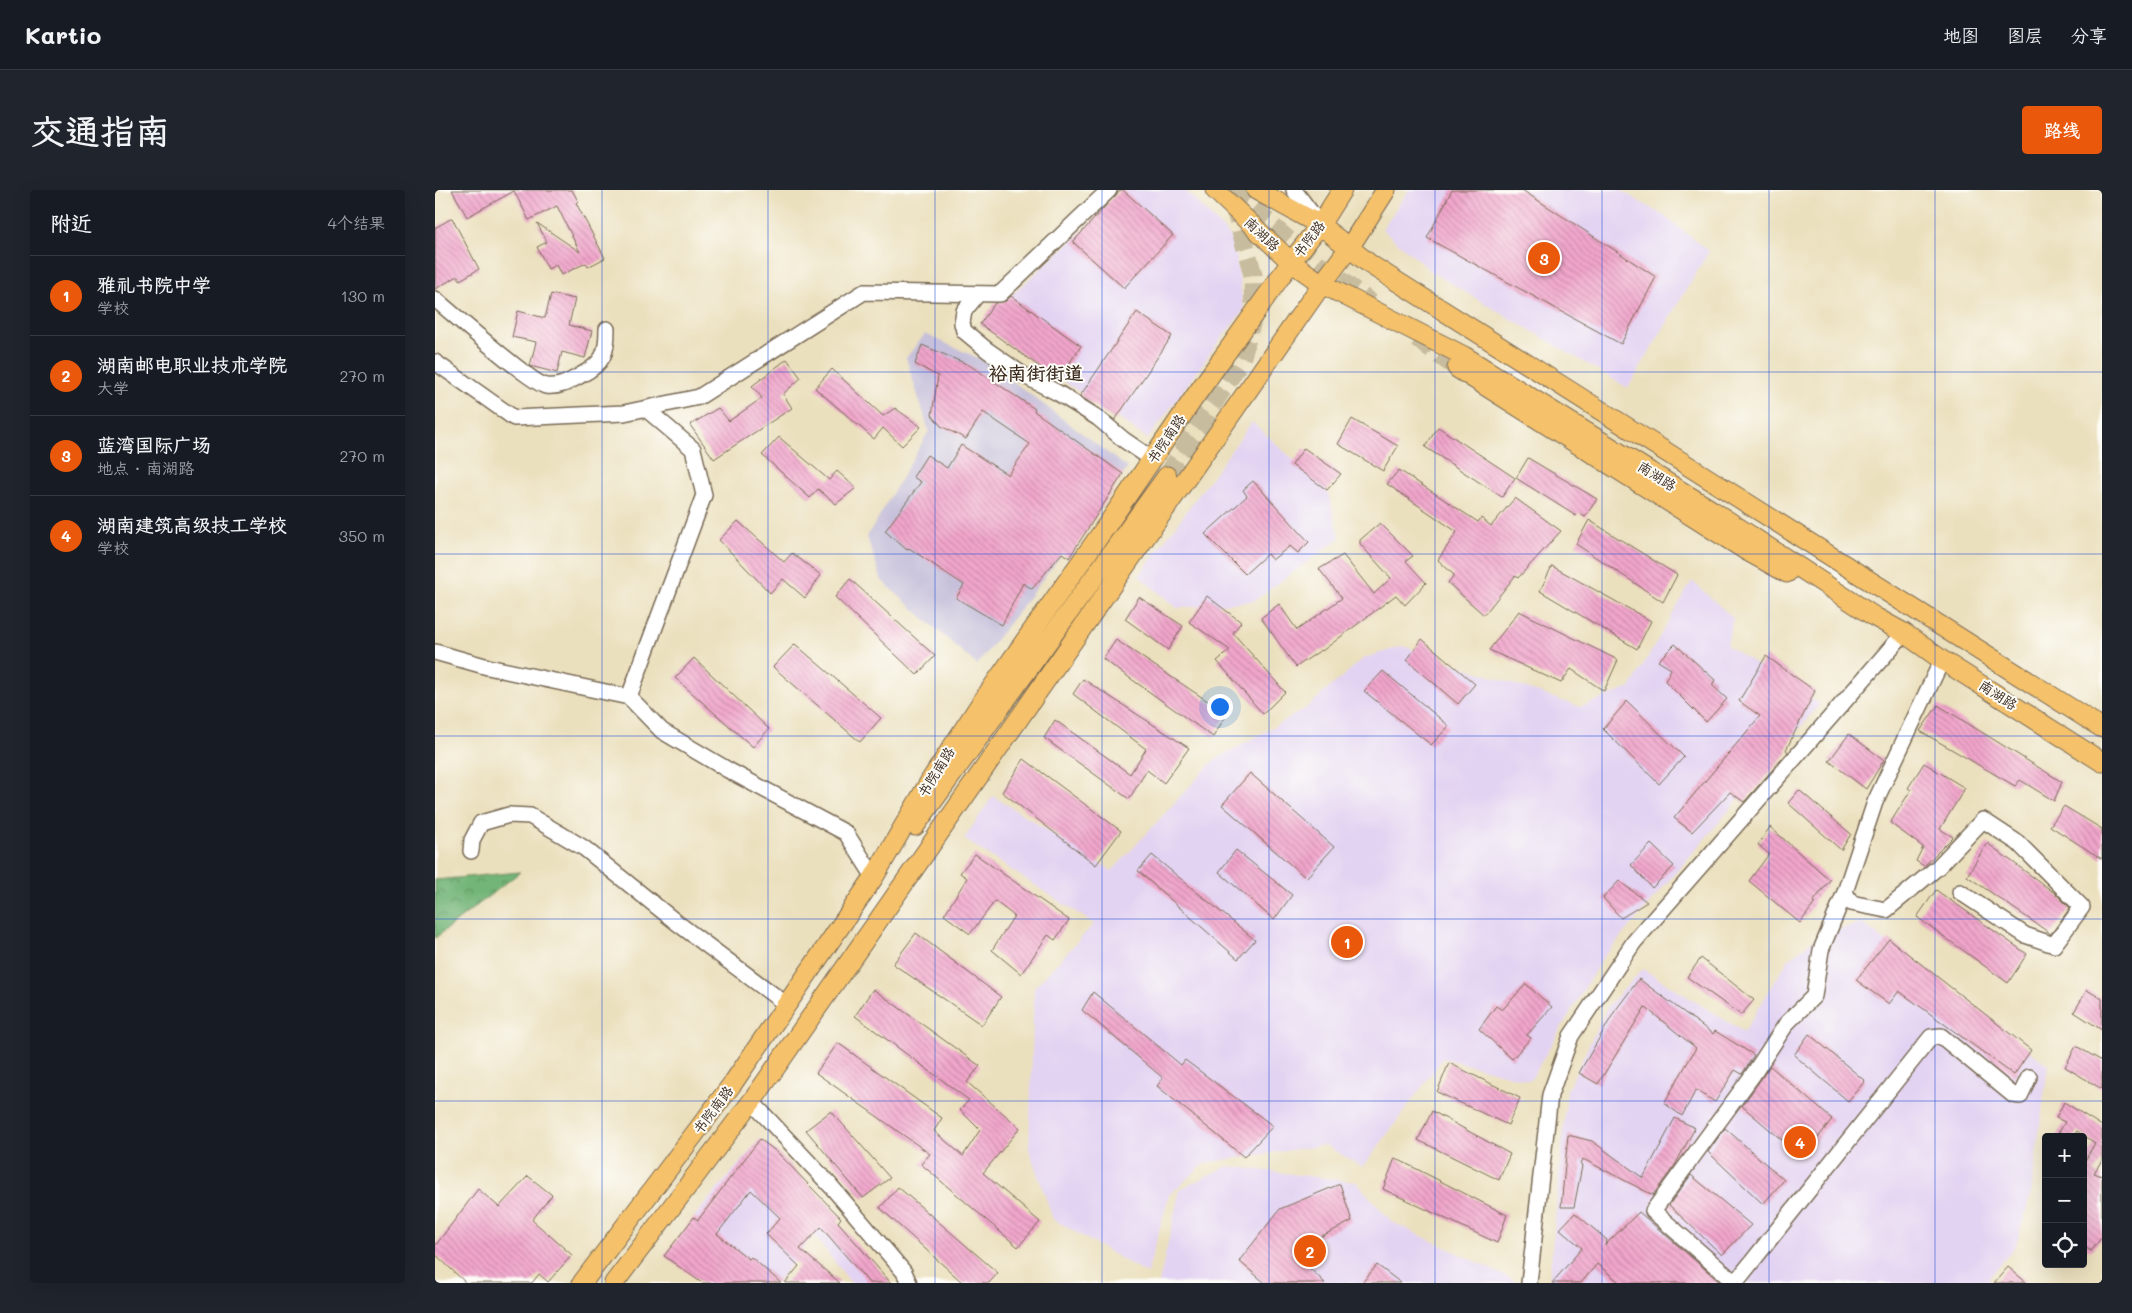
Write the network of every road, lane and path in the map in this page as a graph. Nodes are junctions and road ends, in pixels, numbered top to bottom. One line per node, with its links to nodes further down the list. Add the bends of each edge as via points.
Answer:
1 (1109, 190): 12 (street, via 999,294)
2 (1215, 190): 10 (main road, 南湖路)
3 (1256, 190): 8 (main road, 南湖路)
4 (1280, 190): 8 (main road)
5 (1294, 190): 8 (street)
6 (1342, 190): 8 (main road, 书院路)
7 (1386, 190): 9 (main road)
8 (1320, 225): 9 (main road, 南湖路); 10 (main road, 书院路)
9 (1349, 248): 11 (main road, 书院南路); 25 (main road, 南湖路)
10 (1291, 262): 11 (main road, 南湖路); 18 (main road, 书院南路)
11 (1321, 284): 20 (main road, 南湖路, via 1464,356 1713,511); 34 (main road, 书院南路)
12 (978, 294): 17 (street, via 864,292 699,397); 18 (street, via 964,311 964,332 1023,375 1058,392 1098,418)
13 (435, 299): 14 (street, via 543,386 557,387 601,362 607,348)
14 (607, 329)
15 (435, 362): 17 (street, via 515,418 623,414)
16 (1457, 368): 20 (main road, via 1747,551 1832,598)
17 (646, 408): 24 (street, via 693,450 704,495)
18 (1152, 459): 28 (main road, 书院南路, via 979,706 929,781)
19 (1167, 476): 28 (main road, via 926,812)
20 (1875, 617): 21 (main road, 南湖路)
21 (1904, 633): 23 (main road, 南湖路); 38 (street, via 1634,942 1571,1036 1551,1094)
22 (435, 652): 24 (street, via 488,667)
23 (1942, 660): 26 (main road, 南湖路); 30 (street, via 1875,802)
24 (629, 697): 29 (street, via 662,731 846,833)
25 (2102, 728)
26 (2102, 762)
27 (471, 851): 32 (street, via 472,840 481,823 509,815 530,816 584,848)
28 (888, 855): 29 (main road, 书院南路)
29 (875, 877): 32 (main road, 书院南路)
30 (1845, 892): 31 (street, via 1851,904 1886,910 1938,867 1983,820 2018,842 2082,907 2054,945 2025,935); 39 (street, via 1821,950 1814,996 1787,1023 1653,1212)
31 (1960, 892)
32 (787, 1005): 35 (main road, 书院南路, via 733,1083)
33 (2029, 1077): 39 (street, via 2020,1096 2013,1095 1941,1036 1931,1037)
34 (751, 1101): 36 (main road, 书院南路); 37 (street, via 830,1185 904,1272)
35 (582, 1283)
36 (614, 1283)
37 (909, 1283)
38 (1529, 1283)
39 (1735, 1283)

